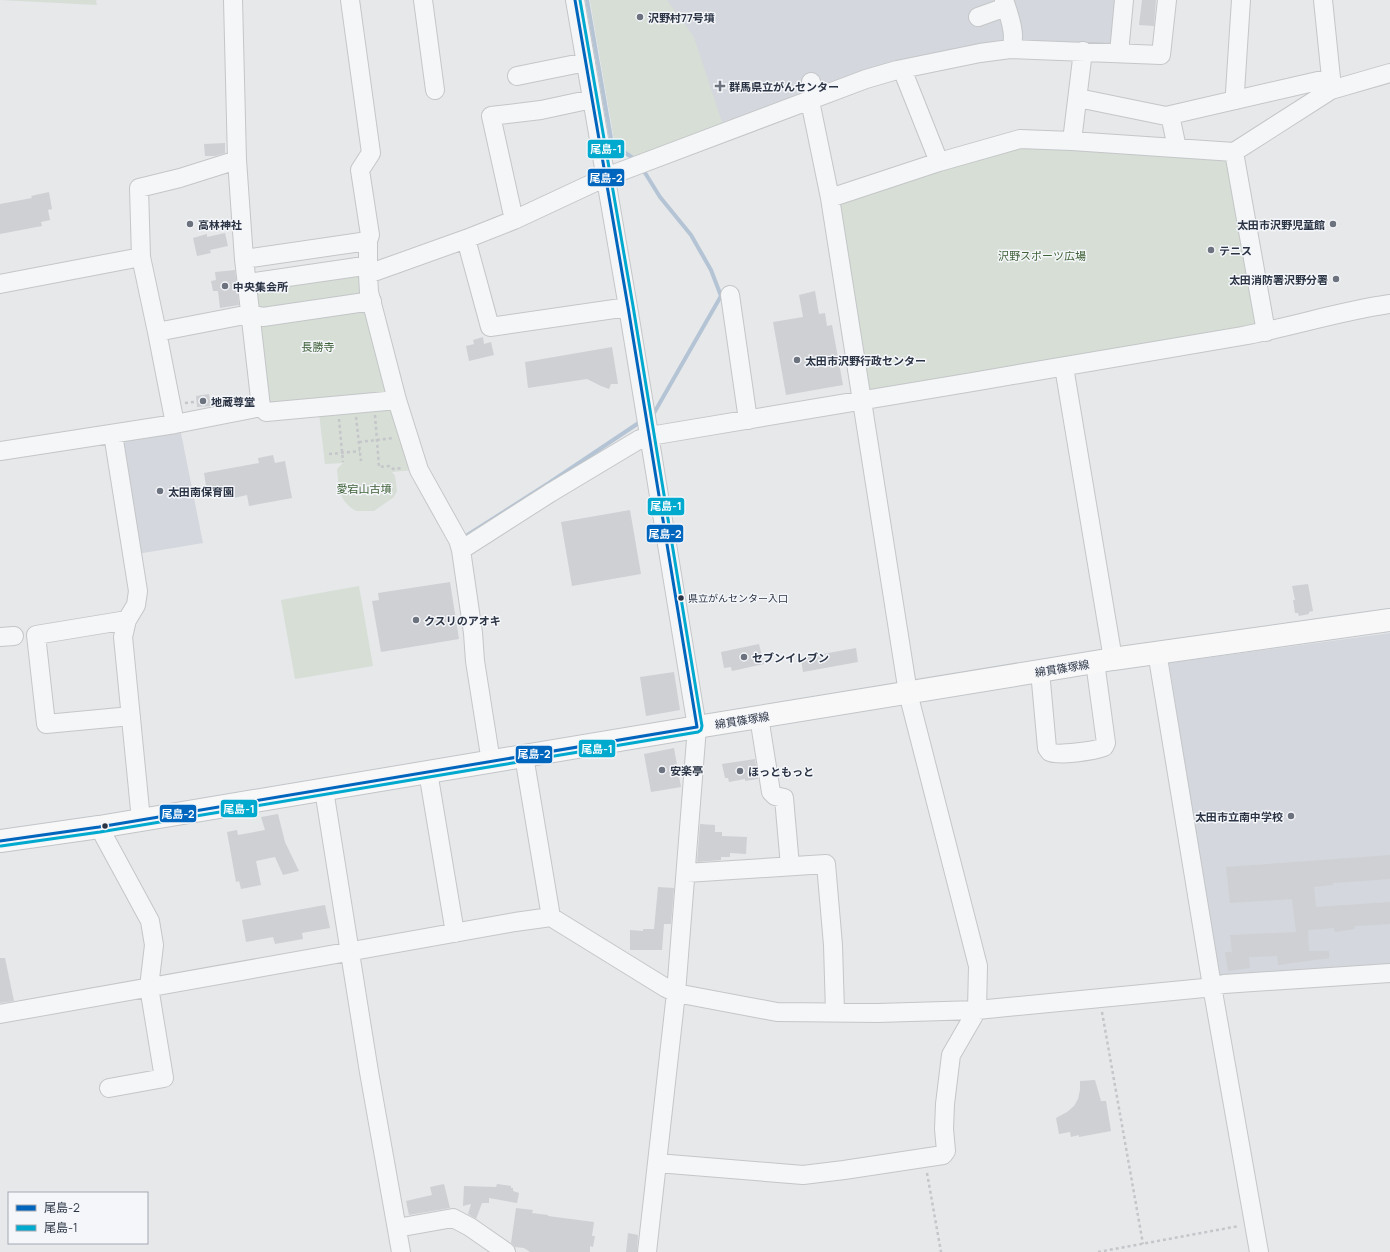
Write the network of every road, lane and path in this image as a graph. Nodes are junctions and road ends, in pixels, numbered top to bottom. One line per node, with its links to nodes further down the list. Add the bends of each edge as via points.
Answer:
1 (233, 0): 29 (street)
2 (350, 0): 35 (street, via 371,153 360,170 370,235)
3 (423, 0): 20 (street)
4 (575, 0): 14 (street)
5 (1124, 0): 13 (street)
6 (1167, 0): 13 (street, via 1161,55)
7 (1241, 0): 23 (street)
8 (1323, 0): 19 (street)
9 (1005, 3): 10 (street); 11 (street, via 1011,22 1013,45)
10 (978, 17)
11 (1010, 49): 12 (street); 15 (street)
12 (1083, 51): 13 (street); 21 (street)
13 (1119, 53)
14 (586, 62): 17 (street); 22 (street)
15 (902, 69): 24 (street, via 866,79); 30 (street)
16 (1390, 73): 19 (street)
17 (517, 76)
18 (811, 82): 24 (street, via 814,94)
19 (1331, 84): 23 (street); 28 (street)
20 (435, 90)
21 (1078, 98): 25 (street, via 1142,112); 26 (street)
22 (592, 99): 31 (street); 33 (street, via 541,110 491,116)
23 (1236, 100): 25 (street)
24 (810, 101): 31 (street); 32 (street)
25 (1170, 115): 27 (street)
26 (1072, 141): 27 (street); 30 (street, via 1020,140)
27 (1177, 148): 28 (street)
28 (1234, 152): 47 (street)
29 (237, 160): 36 (street, via 139,188); 37 (street)
30 (939, 162): 32 (street)
31 (606, 177): 33 (street); 44 (street)
32 (830, 198): 50 (street)
33 (514, 220): 34 (street)
34 (466, 239): 38 (street); 44 (street, via 490,327)
35 (368, 241): 37 (street); 38 (street)
36 (141, 257): 39 (street); 46 (street)
37 (244, 259): 40 (street)
38 (368, 269): 40 (street, via 364,266); 42 (street)
39 (0, 284)
40 (247, 284): 45 (street)
41 (730, 295): 54 (street)
42 (372, 300): 45 (street, via 263,317); 49 (street)
43 (1390, 304): 47 (street, via 1367,307)
44 (628, 307): 57 (street)
45 (250, 314): 46 (street); 53 (street)
46 (157, 332): 55 (street)
47 (1266, 332): 48 (street)
48 (1064, 367): 50 (street); 72 (street)
49 (397, 400): 51 (street); 68 (street, via 419,470)
50 (861, 400): 54 (street); 74 (street)
51 (374, 402): 52 (street); 59 (path)
52 (346, 405): 53 (street, via 266,412); 60 (path); 63 (path)
53 (261, 407): 55 (street)
54 (748, 420): 57 (street)
55 (176, 424): 56 (street)
56 (113, 434): 61 (street); 69 (street, via 138,591 136,605)
57 (650, 436): 68 (street, via 640,439 550,493); 77 (street)
58 (397, 437): 59 (path)
59 (377, 440): 60 (path); 67 (path, via 379,467)
60 (359, 442): 62 (path)
61 (0, 451)
62 (360, 451): 63 (path); 65 (path)
63 (342, 453): 64 (path); 66 (path)
64 (329, 454)
65 (361, 460)
66 (343, 462)
67 (407, 468)
68 (461, 550): 79 (street)
69 (126, 620): 75 (street, via 123,638); 75 (street, via 36,635 46,724)
70 (1390, 620): 71 (main road, 綿貫篠塚線)
71 (1157, 652): 72 (main road, 綿貫篠塚線); 91 (street)
72 (1104, 661): 73 (main road, 綿貫篠塚線); 73 (street, via 1106,743 1104,747 1096,749 1057,755 1047,748)
73 (1040, 671): 74 (main road, 綿貫篠塚線)
74 (908, 692): 76 (main road, 綿貫篠塚線); 95 (street, via 978,966)
75 (131, 716): 82 (street)
76 (759, 717): 77 (main road, 綿貫篠塚線); 85 (street, via 771,792 784,798)
77 (697, 727): 78 (main road, 綿貫篠塚線); 86 (street)
78 (524, 756): 79 (main road, 綿貫篠塚線); 87 (street)
79 (491, 762): 80 (main road, 綿貫篠塚線)
80 (428, 772): 81 (main road, 綿貫篠塚線); 88 (street)
81 (324, 790): 82 (main road, 綿貫篠塚線); 89 (street)
82 (141, 820): 83 (main road, 綿貫篠塚線)
83 (99, 827): 84 (main road, 綿貫篠塚線); 92 (street, via 150,921 154,945)
84 (0, 841)
85 (790, 866): 86 (street); 96 (street, via 826,864 834,945)
86 (686, 874): 93 (street)
87 (551, 917): 88 (street); 93 (street)
88 (455, 933): 89 (street)
89 (350, 952): 92 (street); 102 (street)
90 (1390, 973): 91 (street)
91 (1212, 986): 94 (street); 101 (street)
92 (149, 987): 97 (street); 98 (street, via 164,1078)
93 (676, 993): 96 (street, via 777,1012); 100 (street)
94 (1099, 998): 95 (street); 103 (path)
95 (977, 1010): 96 (street); 99 (street, via 951,1055 944,1116 946,1151 943,1155)
96 (835, 1012)
97 (0, 1014)
98 (110, 1088)
99 (925, 1158): 100 (street, via 803,1174); 107 (path)
100 (657, 1163): 106 (street)
101 (1254, 1223): 103 (path); 109 (street)
102 (397, 1228): 104 (street); 105 (street, via 453,1218)
103 (1143, 1244): 108 (path)
104 (401, 1252)
105 (506, 1252)
106 (647, 1252)
107 (941, 1252)
108 (1098, 1252)
109 (1259, 1252)

